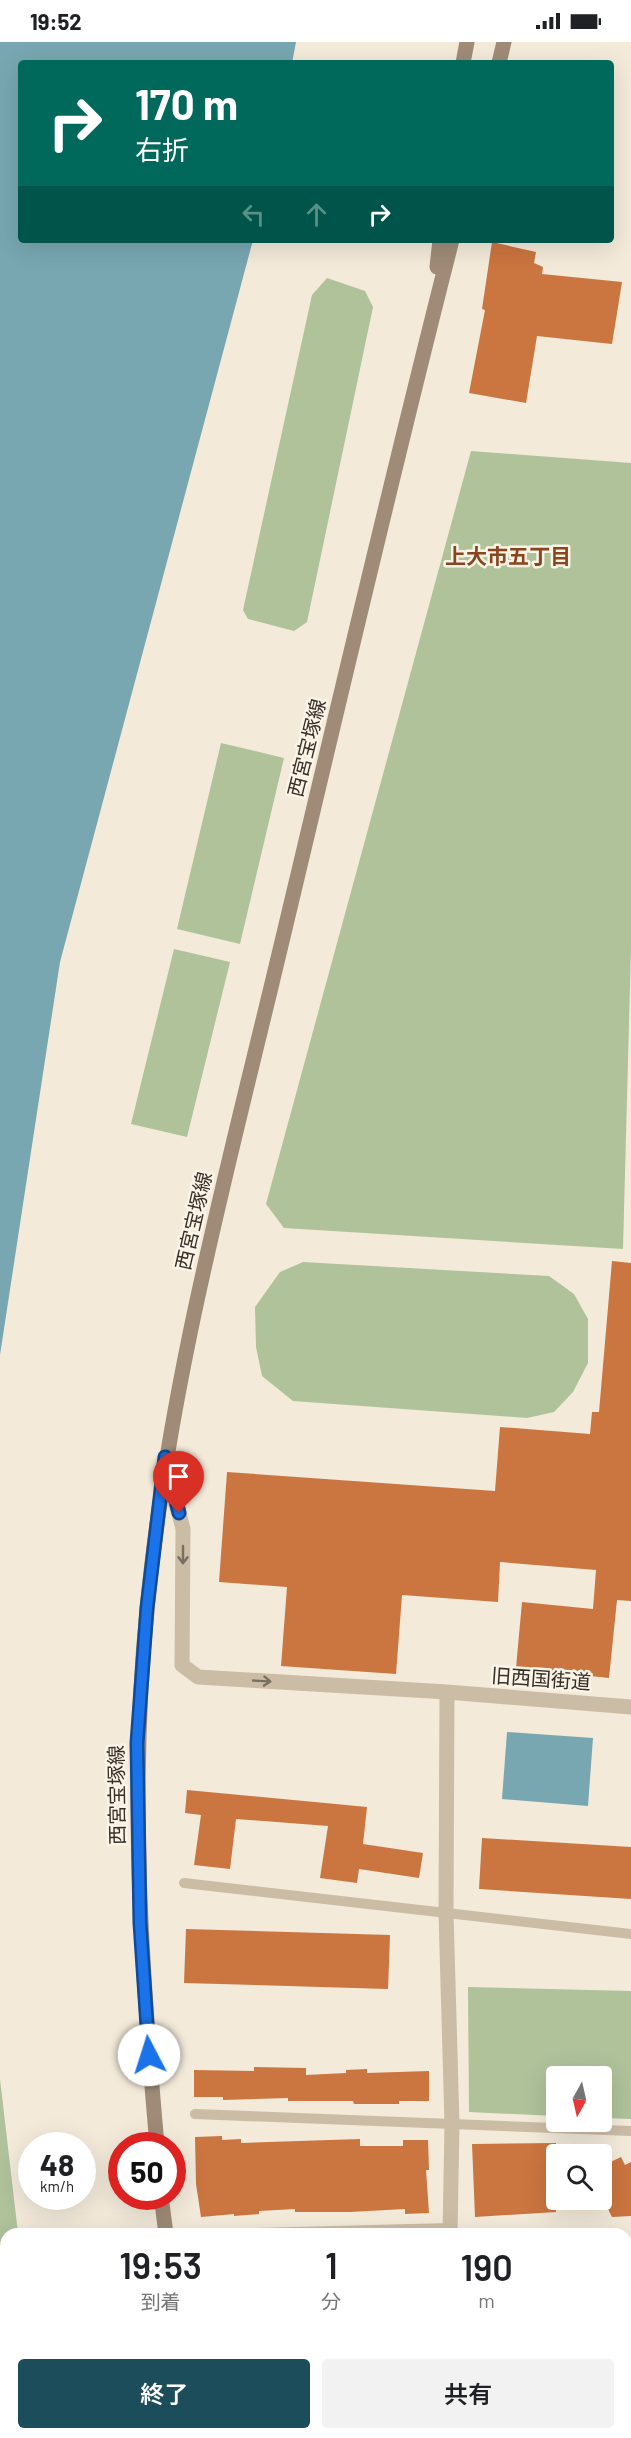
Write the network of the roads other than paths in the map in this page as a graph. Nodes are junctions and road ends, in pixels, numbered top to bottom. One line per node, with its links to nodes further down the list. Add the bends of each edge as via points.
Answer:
1 (467, 42): 3 (main road)
2 (504, 42): 4 (main road)
3 (464, 60)
4 (499, 60)
5 (440, 243): 7 (main road, 西宮宝塚線)
6 (451, 243): 7 (main road, 西宮宝塚線)
7 (430, 324): 8 (main road, 西宮宝塚線, via 217,1211)
8 (165, 1457): 9 (street, 旧西国街道, one-way to 9, via 183,1529 182,1665 198,1677); 17 (main road, 西宮宝塚線, via 147,1608 137,1754 140,1923)
9 (447, 1692): 10 (street, 旧西国街道); 12 (street)
10 (631, 1707)
11 (184, 1883): 12 (lane)
12 (446, 1913): 13 (lane); 15 (street)
13 (631, 1934)
14 (195, 2114): 15 (lane)
15 (452, 2124): 16 (lane); 20 (street)
16 (631, 2131)
17 (156, 2132)
18 (163, 2210): 19 (main road)
19 (165, 2228)
20 (451, 2228)

